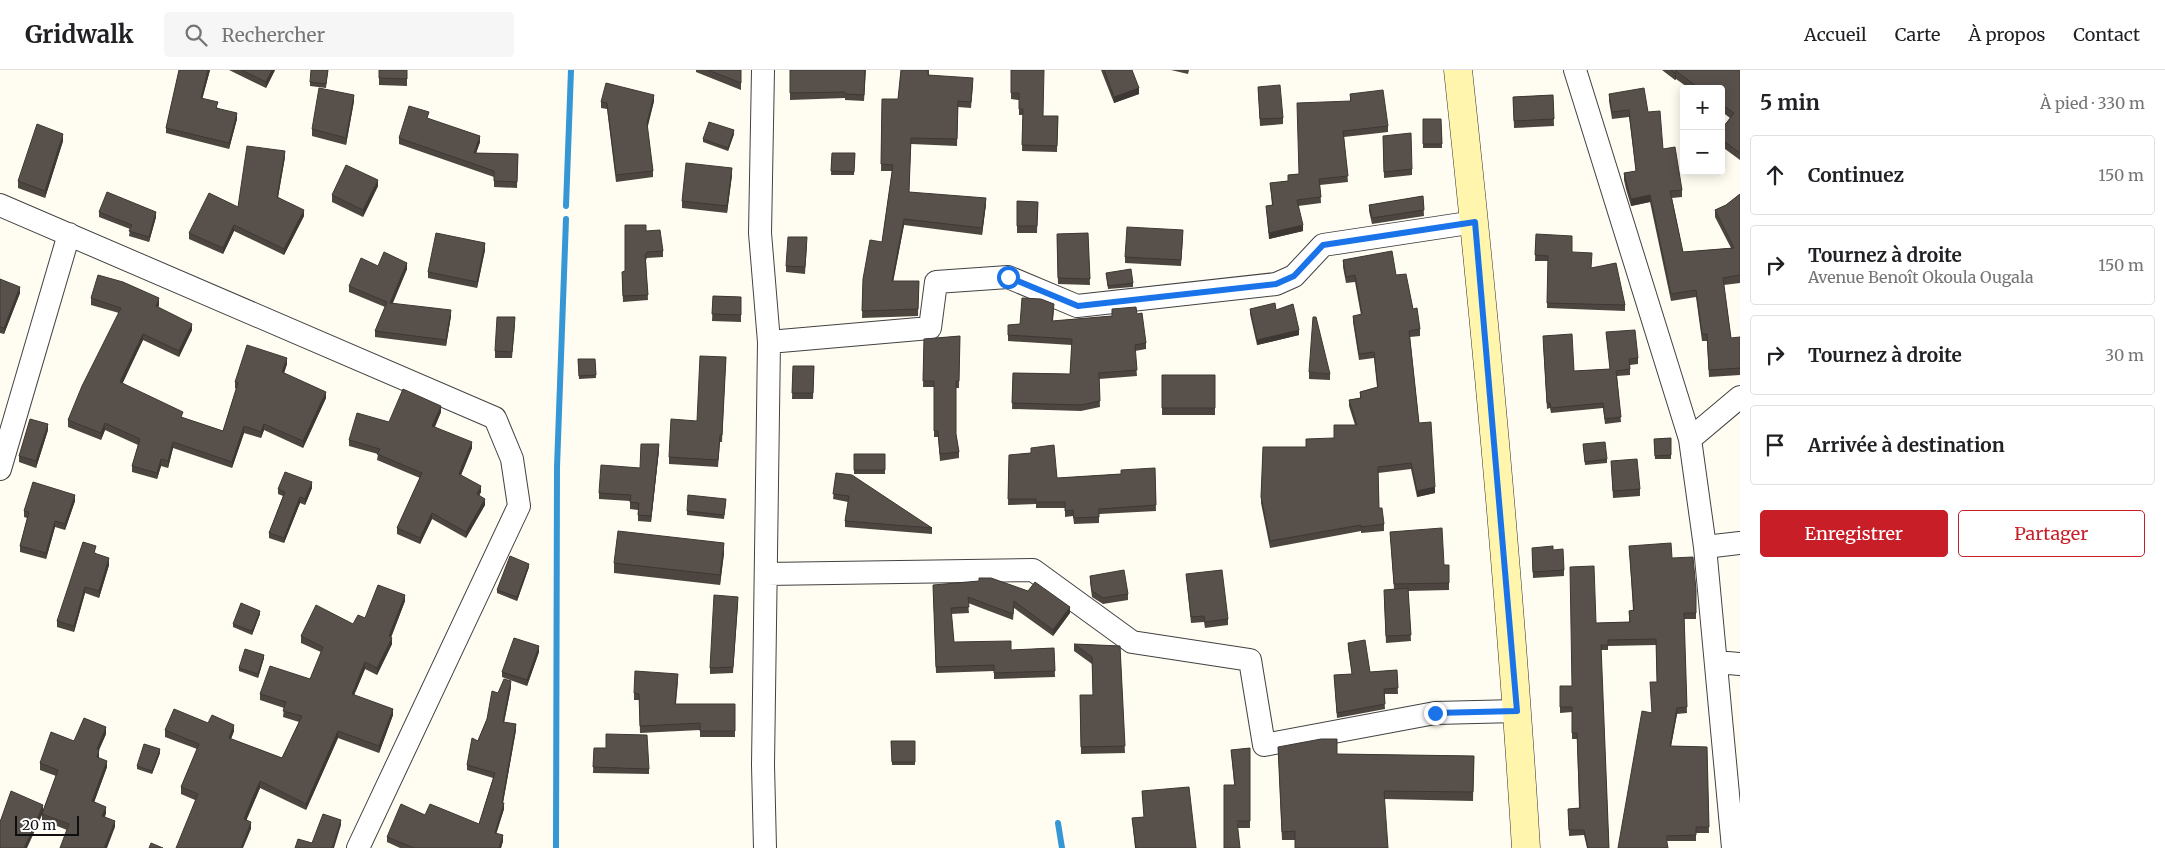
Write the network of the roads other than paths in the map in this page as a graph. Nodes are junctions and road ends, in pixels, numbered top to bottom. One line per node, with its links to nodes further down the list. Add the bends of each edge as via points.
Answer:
1 (762, 70): 7 (street, via 760,233)
2 (1458, 70): 5 (street)
3 (1575, 70): 9 (street)
4 (0, 205): 6 (street)
5 (1475, 222): 7 (street, via 1323,245 1294,276 1276,284 1191,294 1078,306 1008,277 936,282 930,328); 16 (street)
6 (70, 234): 10 (street); 17 (street, via 495,418 512,459 519,506)
7 (769, 342): 13 (street)
8 (1740, 398): 9 (street)
9 (1690, 439): 12 (street)
10 (0, 469)
11 (1740, 543): 12 (street)
12 (1706, 548): 14 (street)
13 (766, 574): 16 (street, via 1033,570 1132,642 1250,660 1264,745 1435,713); 18 (street)
14 (1716, 662): 15 (street); 20 (street)
15 (1740, 664)
16 (1517, 711): 19 (street)
17 (358, 848)
18 (765, 848)
19 (1526, 848)
20 (1733, 848)

